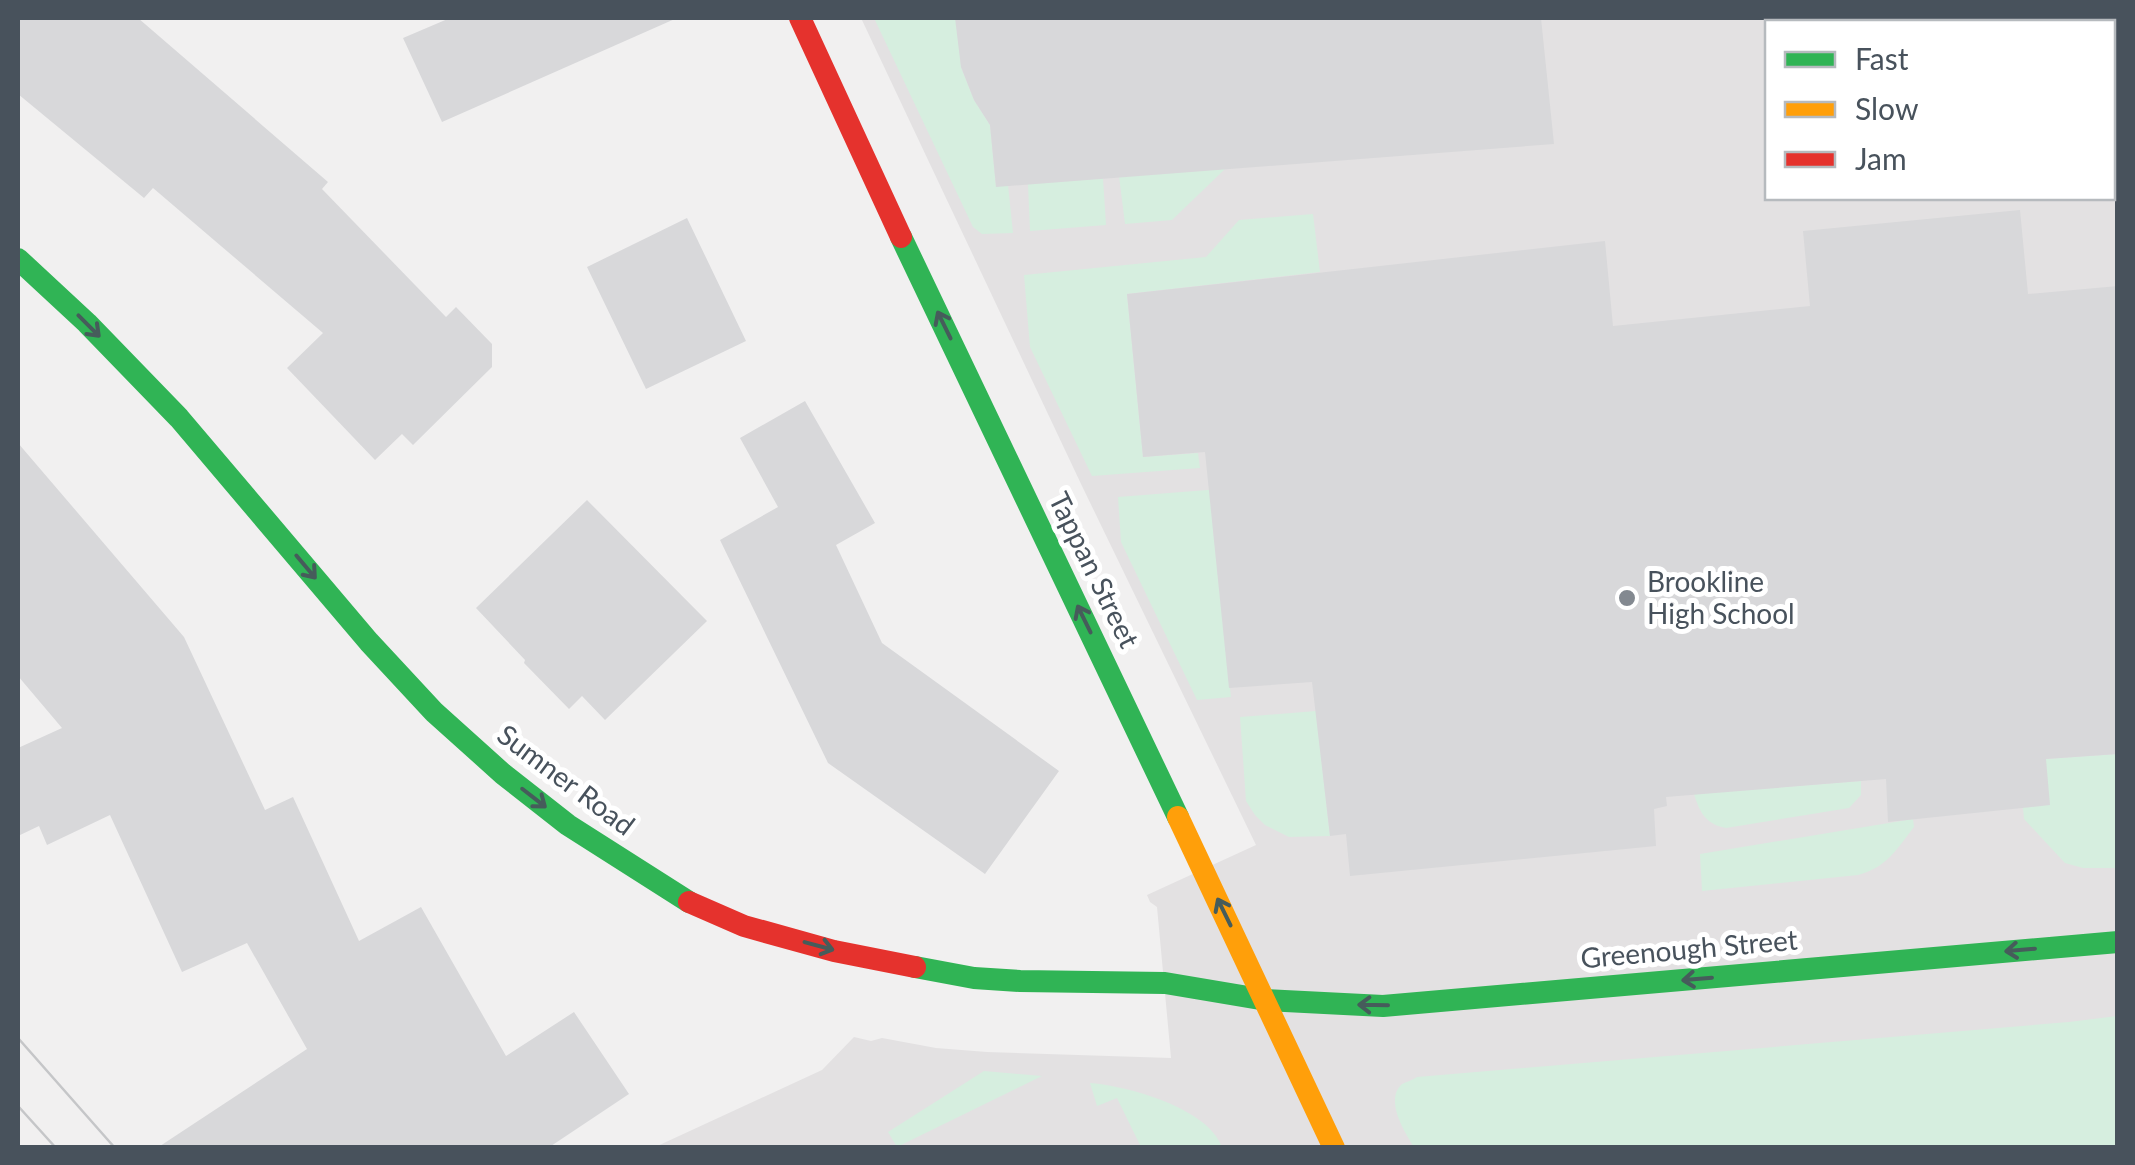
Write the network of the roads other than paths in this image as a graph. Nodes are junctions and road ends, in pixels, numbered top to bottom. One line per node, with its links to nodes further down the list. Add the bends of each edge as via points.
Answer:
1 (800, 18): 4 (street, Tappan Street, one-way to 1)
2 (18, 259): 4 (street, Sumner Road, one-way to 4, via 179,418 434,712 568,825 681,898 744,926 924,970 1020,982 1165,984)
3 (2118, 942): 4 (street, Greenough Street, one-way to 4, via 1398,1004)
4 (1266, 1000): 5 (street, Tappan Street)
5 (1334, 1148)

